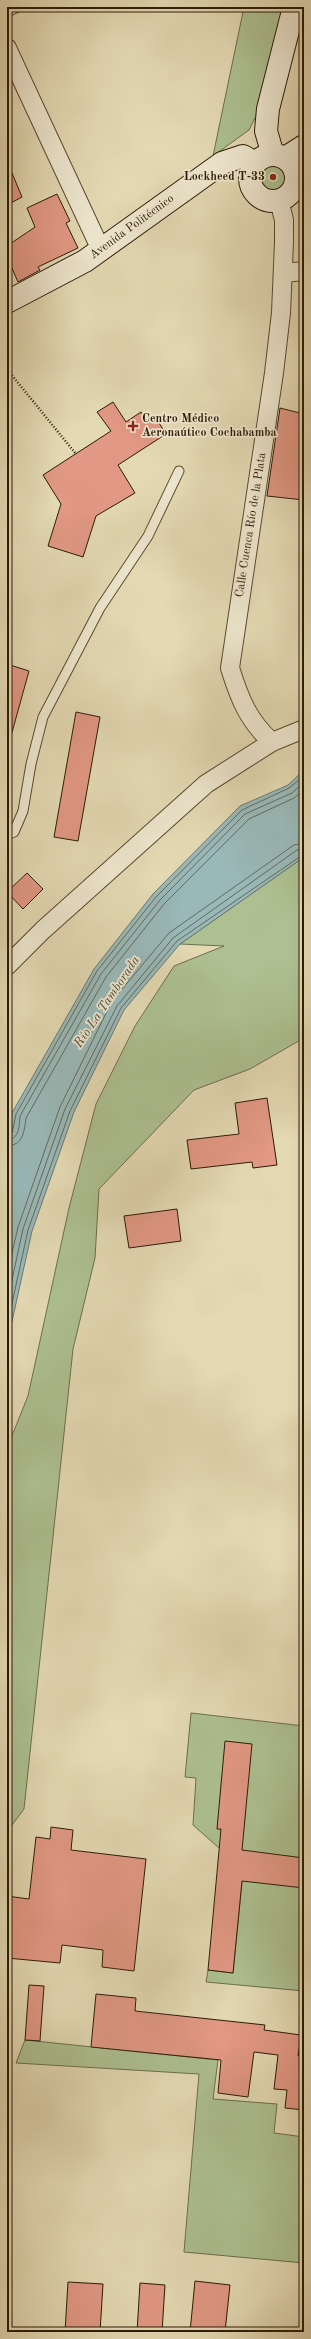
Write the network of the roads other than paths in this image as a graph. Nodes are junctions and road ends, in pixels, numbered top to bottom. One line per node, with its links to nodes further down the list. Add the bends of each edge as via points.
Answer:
1 (18, 7): 3 (lane)
2 (294, 7): 7 (main road, via 268,109 266,131)
3 (7, 12)
4 (7, 48): 5 (street)
5 (14, 81): 9 (street)
6 (304, 146): 7 (main road)
7 (282, 165): 8 (main road, via 293,188 285,198); 8 (main road, via 250,178 253,190 262,199); 9 (main road, Avenida Politécnico, via 243,156 222,163)
8 (279, 200): 11 (street, Calle Cuenca Río de la Plata, via 284,220)
9 (101, 250): 12 (main road, Avenida Politécnico)
10 (304, 271): 11 (street)
11 (283, 273): 15 (street, Calle Cuenca Río de la Plata, via 274,373 230,668 239,699 250,718)
12 (7, 302)
13 (179, 472): 16 (lane, via 148,536 100,608 43,717 23,811 14,832)
14 (304, 729): 15 (street)
15 (272, 742): 17 (street, via 206,784 43,930)
16 (7, 836)
17 (7, 966)

